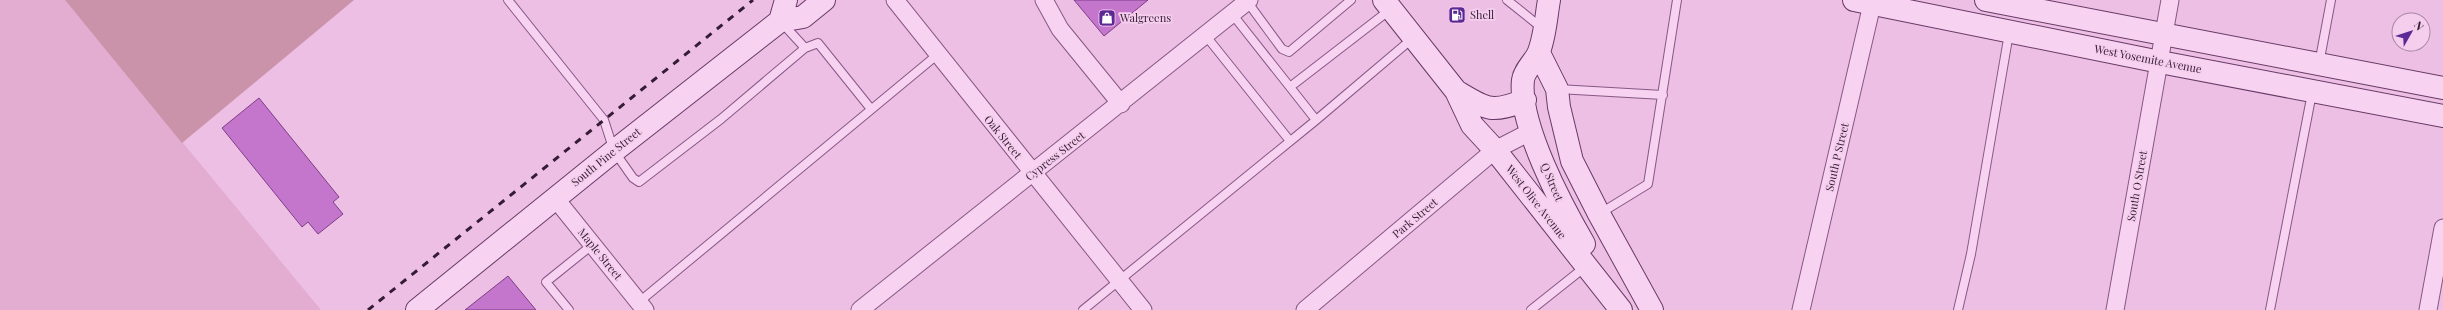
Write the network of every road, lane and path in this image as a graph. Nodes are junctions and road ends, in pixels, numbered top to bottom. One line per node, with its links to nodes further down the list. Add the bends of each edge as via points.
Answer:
1 (508, 0): 44 (lane, via 604,120)
2 (810, 0): 18 (main road, South Pine Street)
3 (824, 0): 18 (main road, via 803,17)
4 (895, 0): 27 (street, Oak Street)
5 (1044, 0): 37 (street, via 1060,29)
6 (1247, 0): 7 (lane, via 1282,49 1289,52); 19 (street, Cypress Street)
7 (1351, 0)
8 (1507, 0): 20 (lane)
9 (1540, 0): 20 (main road)
10 (1550, 0): 20 (main road, Q Street)
11 (1677, 0): 35 (lane)
12 (1986, 0): 16 (main road)
13 (2170, 0): 22 (street, South O Street)
14 (2331, 0): 29 (lane)
15 (1867, 1): 21 (main road, West Yosemite Avenue); 62 (street, South P Street)
16 (2016, 3): 22 (main road)
17 (1388, 4): 24 (main road, West Olive Avenue); 30 (lane)
18 (784, 13): 25 (lane); 44 (main road, South Pine Street)
19 (1233, 15): 23 (street, Cypress Street); 30 (lane)
20 (1544, 27): 26 (main road, Q Street)
21 (2009, 32): 28 (main road, West Yosemite Avenue); 63 (lane, via 1971,254)
22 (2163, 35): 28 (street, South O Street); 29 (main road)
23 (1206, 36): 37 (street, Cypress Street); 42 (lane)
24 (1415, 37): 34 (main road, West Olive Avenue); 40 (lane)
25 (805, 48): 38 (lane, via 818,43); 44 (lane, via 639,182 633,178)
26 (1538, 52): 32 (main road); 36 (main road, Q Street, via 1523,79)
27 (937, 55): 38 (lane); 45 (street, Oak Street)
28 (2160, 62): 33 (main road, West Yosemite Avenue); 64 (street, South O Street)
29 (2318, 65): 31 (main road)
30 (1290, 87): 40 (lane)
31 (2443, 88)
32 (1557, 89): 35 (lane); 47 (main road, via 1572,161)
33 (2312, 90): 39 (main road, West Yosemite Avenue); 65 (lane)
34 (1456, 91): 36 (main road, West Olive Avenue, via 1479,105 1490,108 1502,109); 43 (main road, West Olive Avenue, via 1472,125)
35 (1663, 95): 47 (lane, via 1648,184)
36 (1525, 100): 41 (main road, Q Street)
37 (1121, 104): 45 (street, Cypress Street)
38 (871, 109): 52 (lane)
39 (2443, 116)
40 (1316, 120): 42 (lane)
41 (1530, 132): 43 (street, Park Street); 47 (main road, via 1545,138 1588,212); 53 (main road, Q Street, via 1563,207)
42 (1290, 141): 51 (lane)
43 (1495, 150): 50 (main road, West Olive Avenue); 59 (street, Park Street)
44 (614, 151): 46 (main road, South Pine Street)
45 (1033, 173): 51 (street, Oak Street); 56 (street, Cypress Street)
46 (555, 198): 49 (street, Maple Street); 54 (main road, South Pine Street)
47 (1599, 214): 61 (main road)
48 (2443, 228): 66 (street)
49 (592, 245): 52 (street, Maple Street); 55 (lane, via 546,282)
50 (1587, 266): 53 (main road, West Olive Avenue); 60 (lane)
51 (1119, 281): 57 (lane); 58 (street, Oak Street)
52 (642, 306)
53 (1620, 307)
54 (418, 310)
55 (569, 310)
56 (860, 310)
57 (1083, 310)
58 (1143, 310)
59 (1305, 310)
60 (1531, 310)
61 (1652, 310)
62 (1801, 310)
63 (1958, 310)
64 (2115, 310)
65 (2270, 310)
66 (2428, 310)

